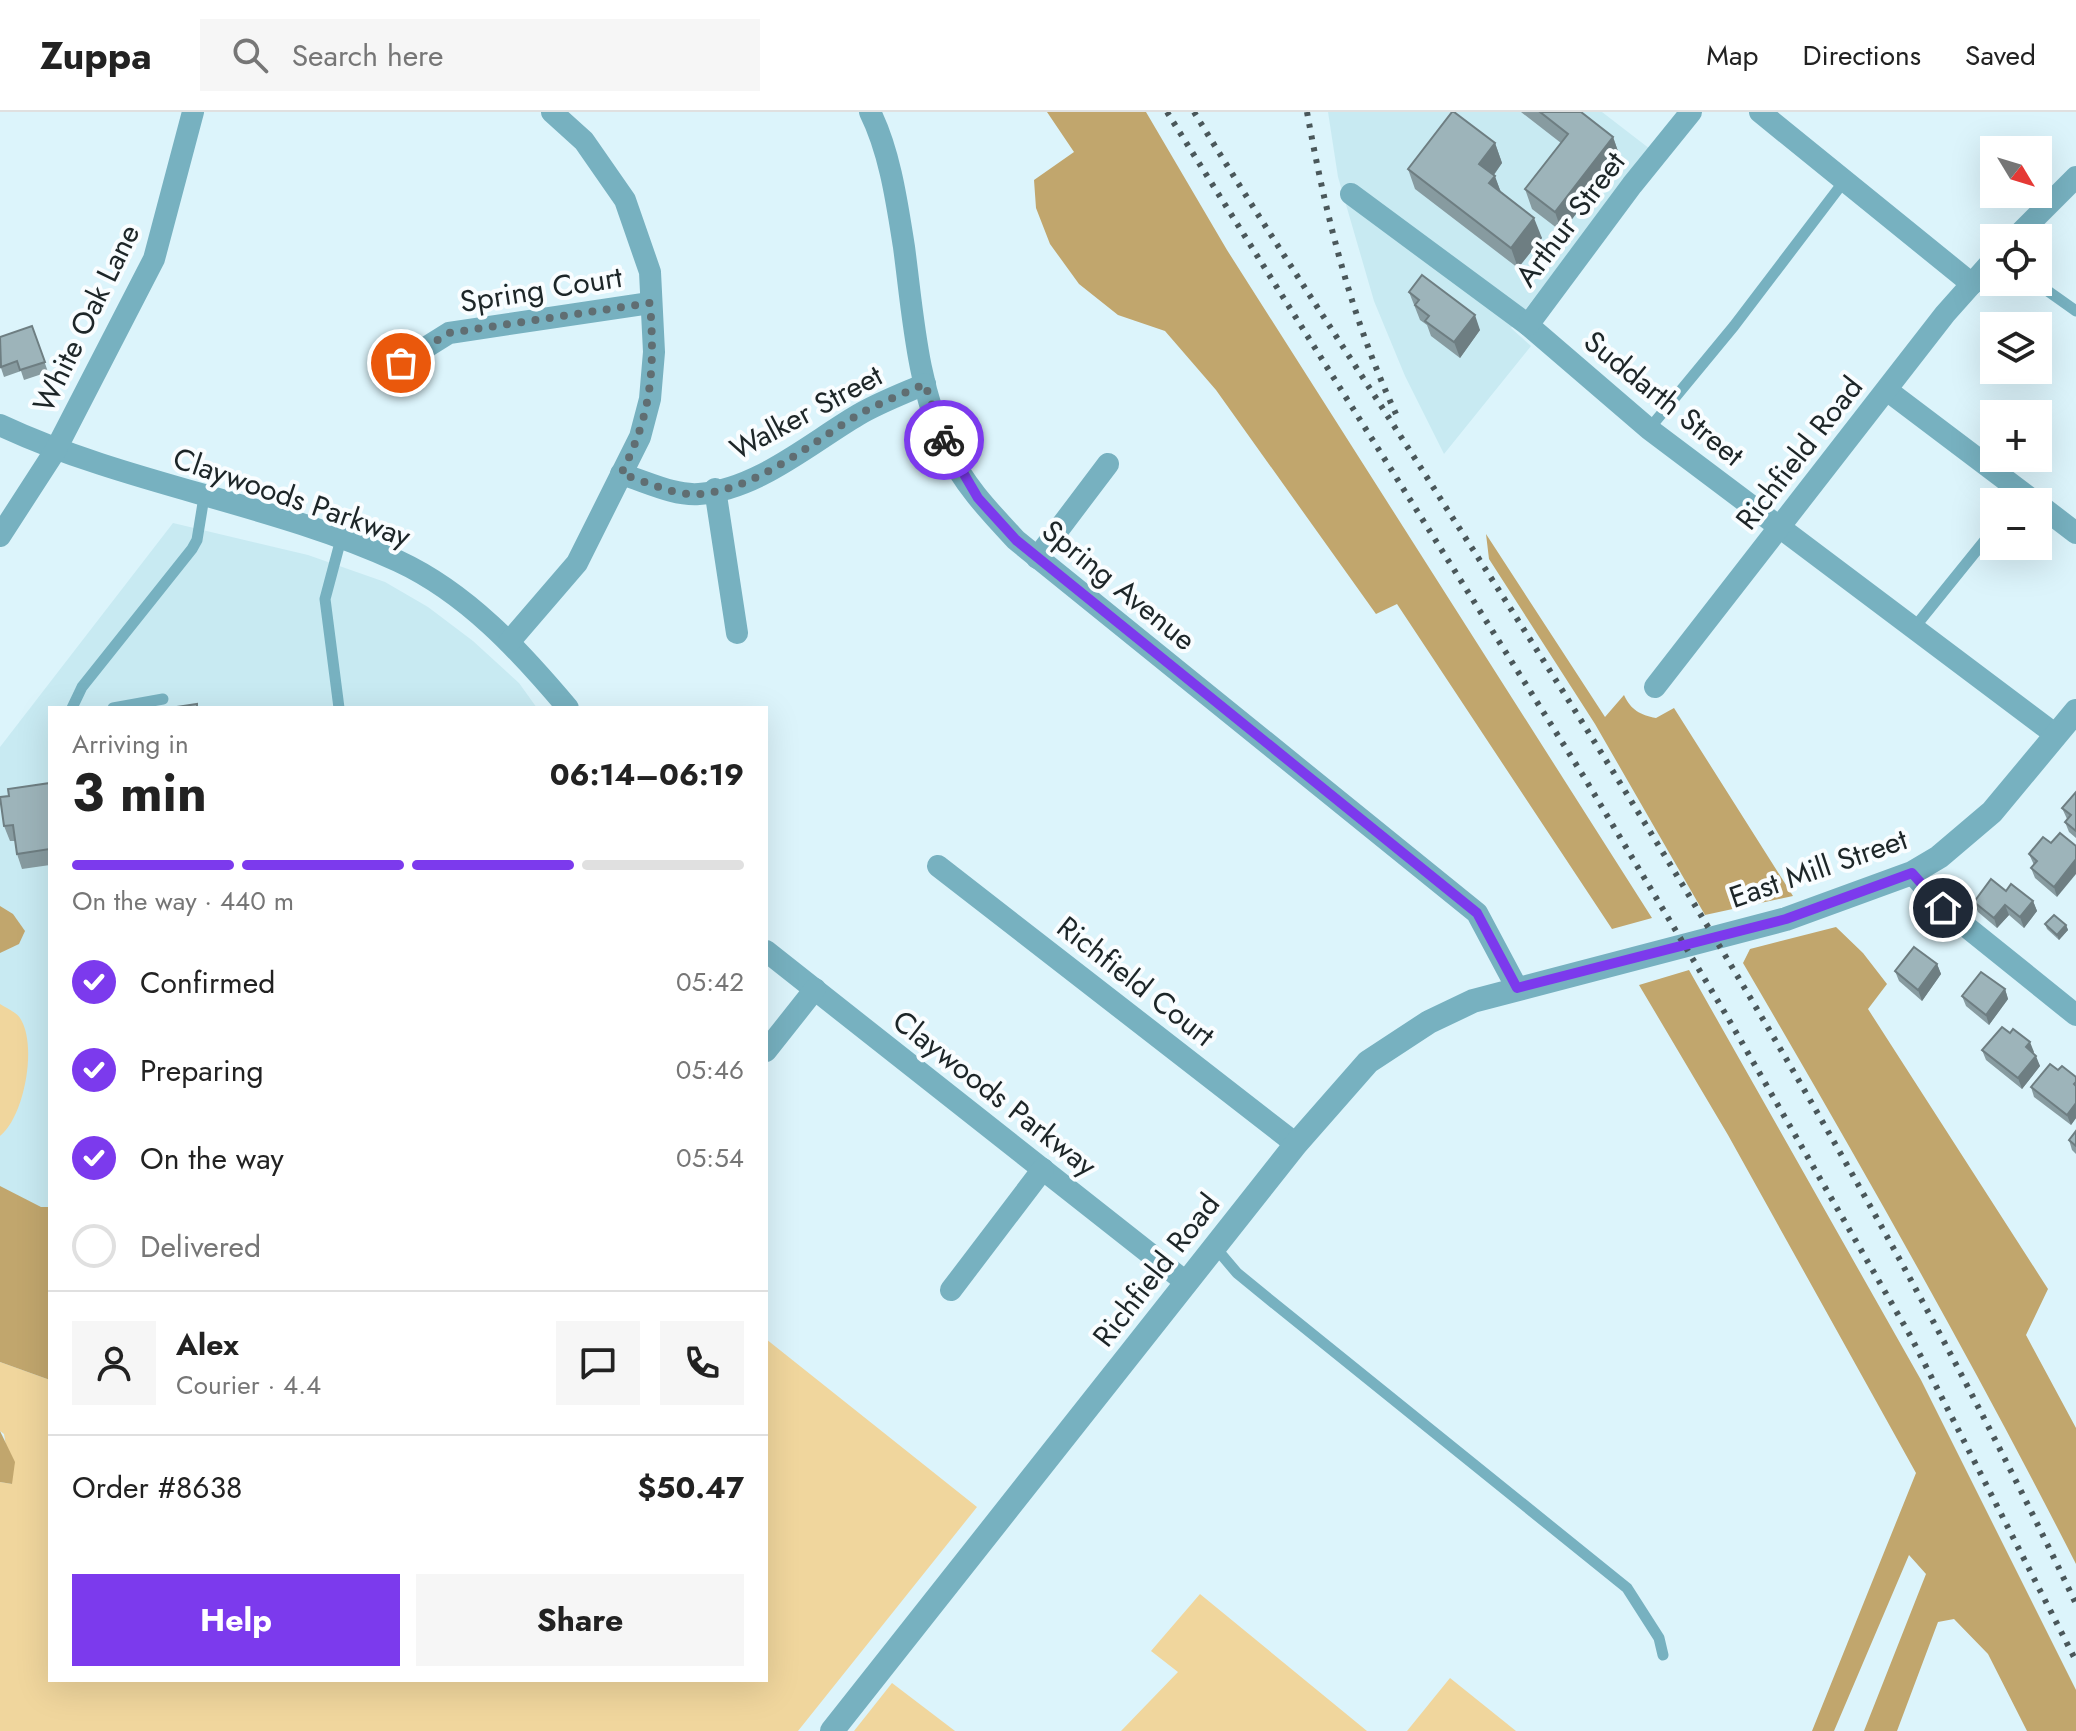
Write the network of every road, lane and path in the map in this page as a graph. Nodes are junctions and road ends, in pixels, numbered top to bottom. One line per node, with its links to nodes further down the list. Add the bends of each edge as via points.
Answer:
1 (193, 112): 21 (street, White Oak Lane, via 154,259)
2 (552, 112): 13 (street, via 584,141 625,200 650,272)
3 (870, 112): 17 (street, Spring Avenue, via 899,215)
4 (1691, 112): 15 (street, Arthur Street)
5 (1760, 112): 7 (street)
6 (2076, 177): 9 (street)
7 (1845, 180): 11 (street); 20 (lane)
8 (1351, 194): 15 (street, Suddarth Street)
9 (2029, 224)
10 (1980, 275): 11 (street, Richfield Road)
11 (1972, 284): 18 (street, Richfield Road)
12 (2052, 294): 14 (lane)
13 (650, 303): 16 (street, Spring Court, via 449,333); 23 (street, via 650,399 640,437)
14 (2076, 311)
15 (1528, 325): 20 (street, Suddarth Street)
16 (401, 363)
17 (925, 384): 25 (street, Walker Street, via 859,415 756,477); 33 (street, Spring Avenue, via 947,450 978,498)
18 (1888, 391): 24 (street); 28 (street, Richfield Road)
19 (0, 425): 21 (street, Claywoods Parkway)
20 (1649, 429): 28 (street, Suddarth Street)
21 (55, 451): 26 (street, Claywoods Parkway); 30 (street, White Oak Lane)
22 (1108, 464): 33 (street)
23 (621, 474): 25 (street, Walker Street, via 698,494); 36 (street, via 577,563)
24 (2012, 488)
25 (715, 489): 35 (street)
26 (204, 497): 31 (street, Claywoods Parkway); 39 (lane, via 192,549 82,687)
27 (2052, 517): 29 (street)
28 (1780, 527): 34 (street, Suddarth Street); 37 (street, Richfield Road)
29 (2076, 533)
30 (0, 536)
31 (341, 539): 36 (street, Claywoods Parkway, via 400,562 449,592); 41 (lane, via 325,599)
32 (1980, 546): 34 (lane)
33 (1037, 558): 49 (street, Spring Avenue, via 1477,913)
34 (1914, 628): 44 (street, Suddarth Street)
35 (737, 633)
36 (509, 642): 42 (street, Claywoods Parkway)
37 (1655, 687)
38 (163, 699): 40 (lane)
39 (73, 706)
40 (124, 706)
41 (339, 706)
42 (566, 706)
43 (2076, 711): 44 (street, East Mill Street)
44 (2056, 735): 46 (street, East Mill Street, via 1992,812)
45 (938, 866): 53 (street, Richfield Court)
46 (1912, 873): 48 (street, East Mill Street, via 1786,919); 51 (street, via 1943,908)
47 (768, 953): 50 (street, Claywoods Parkway)
48 (1615, 963): 49 (street, Richfield Road)
49 (1517, 988): 53 (street, Richfield Road, via 1473,1001 1400,1039 1368,1062)
50 (815, 989): 52 (street); 54 (street, Claywoods Parkway)
51 (2076, 1015)
52 (768, 1048)
53 (1296, 1144): 55 (street, Richfield Road)
54 (1043, 1169): 56 (street, Claywoods Parkway); 57 (street)
55 (1215, 1247): 56 (street, Richfield Road); 58 (lane, via 1248,1282 1627,1588 1659,1638)
56 (1187, 1283): 59 (street, Richfield Road)
57 (951, 1290)
58 (1663, 1655)
59 (832, 1731)

